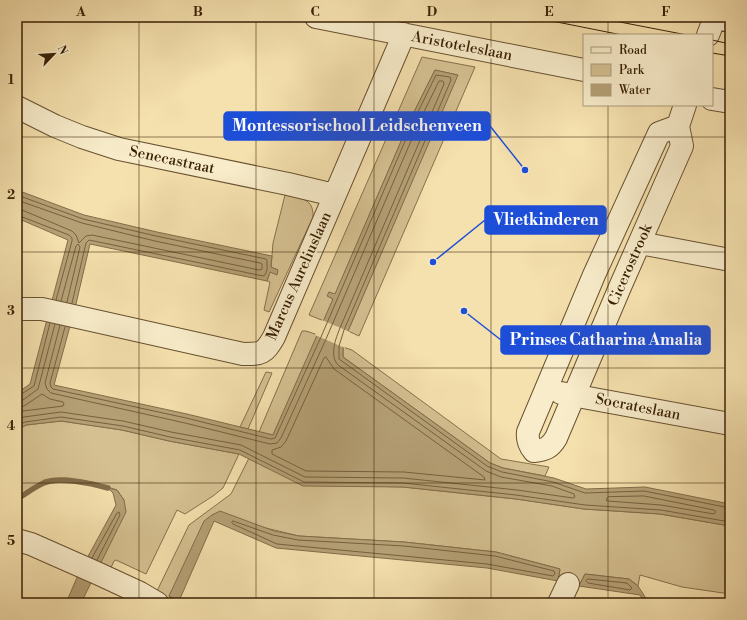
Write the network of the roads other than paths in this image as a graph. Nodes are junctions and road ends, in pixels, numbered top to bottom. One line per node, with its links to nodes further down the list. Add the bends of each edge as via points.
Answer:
1 (316, 17): 4 (street, Aristoteleslaan)
2 (714, 17): 3 (street); 5 (street)
3 (730, 21)
4 (404, 34): 6 (street, Aristoteleslaan); 12 (street, Marcus Aureliuslaan)
5 (708, 34)
6 (583, 70)
7 (713, 99): 8 (street)
8 (730, 102)
9 (685, 106): 11 (street, Cicerostrook)
10 (17, 107): 12 (street, Senecastraat, via 55,126 119,149)
11 (678, 126): 13 (street, Cicerostrook, via 682,146); 16 (street, Cicerostrook, via 659,134 594,275)
12 (334, 195): 15 (street, Marcus Aureliuslaan, via 274,337 267,348 259,354 243,354 42,309)
13 (640, 243): 14 (street); 17 (street, Cicerostrook)
14 (730, 260)
15 (17, 308)
16 (546, 390): 17 (street, Socrateslaan); 17 (street, Cicerostrook, via 527,438 534,451 542,451 552,445)
17 (574, 395): 18 (street, Socrateslaan)
18 (730, 424)
19 (17, 540): 21 (street, via 90,570)
20 (568, 584): 22 (street)
21 (157, 603)
22 (559, 603)

